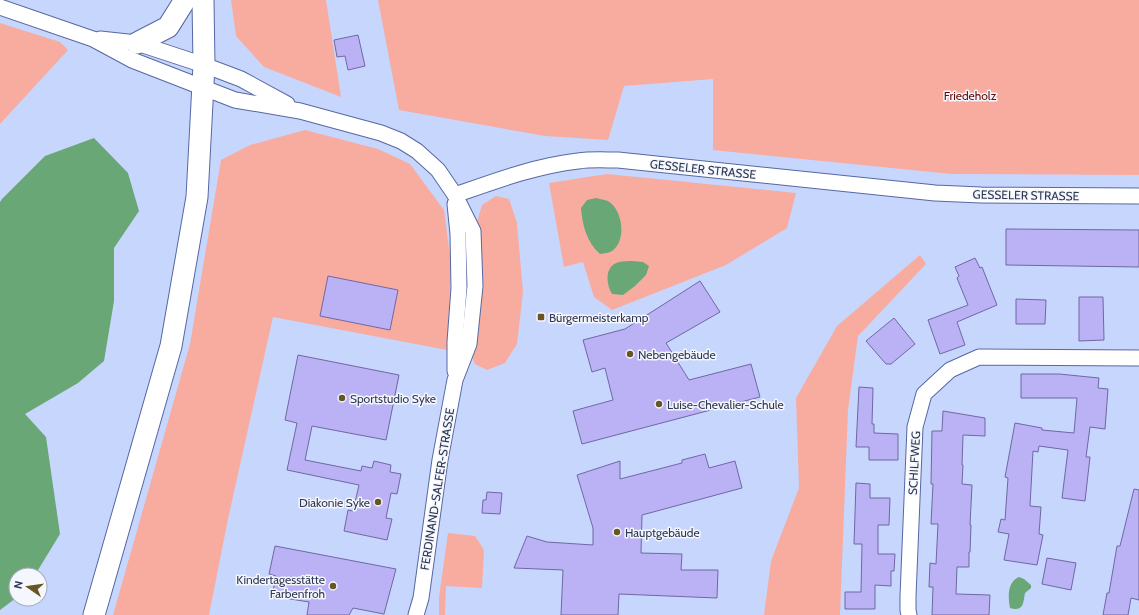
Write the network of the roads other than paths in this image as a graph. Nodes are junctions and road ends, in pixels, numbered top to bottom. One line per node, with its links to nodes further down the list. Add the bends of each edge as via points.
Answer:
1 (185, 0): 5 (main road, via 168,27)
2 (203, 0): 6 (main road)
3 (0, 7): 4 (street)
4 (93, 39): 5 (street); 7 (street, via 132,60)
5 (137, 43): 6 (street)
6 (204, 65): 7 (main road); 8 (street, via 241,79)
7 (203, 87): 8 (street, via 235,100); 13 (main road, via 197,197 171,346)
8 (300, 111): 9 (street, via 380,132 401,141 438,170)
9 (455, 195): 10 (street, GESSELER STRASSE, via 506,177 549,166 579,161 618,160 935,193); 12 (street, FERDINAND-SALFER-STRASSE, via 473,231 475,286 469,344 455,380 440,460)
10 (1139, 196)
11 (1139, 358): 16 (street, SCHILFWEG, via 978,357 950,370 924,394 915,427)
12 (421, 598): 14 (street, FERDINAND-SALFER-STRASSE); 15 (street, FERDINAND-SALFER-STRASSE)
13 (94, 615)
14 (416, 615)
15 (423, 615)
16 (909, 615)

